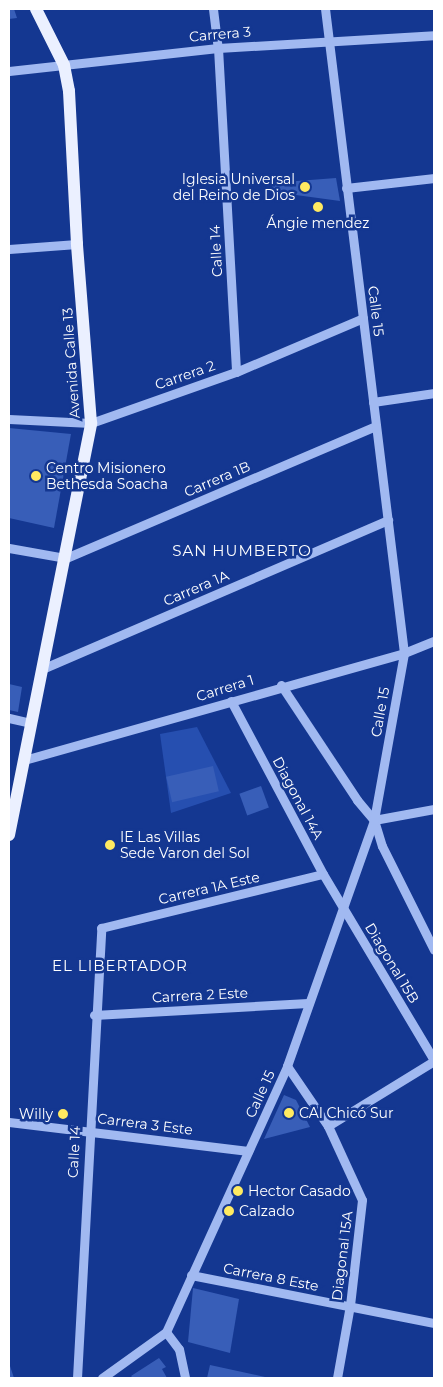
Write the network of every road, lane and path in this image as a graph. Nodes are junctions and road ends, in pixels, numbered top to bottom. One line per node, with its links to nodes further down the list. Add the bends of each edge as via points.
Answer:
1 (36, 9): 7 (main road, Avenida Calle 13)
2 (213, 9): 6 (street, Calle 14)
3 (324, 9): 5 (street, Calle 15)
4 (434, 35): 5 (street, Carrera 3)
5 (329, 39): 6 (street, Carrera 3); 10 (street, Calle 15)
6 (218, 48): 7 (street, Carrera 3); 14 (street, Calle 14)
7 (64, 65): 8 (street, Carrera 3); 11 (main road, Avenida Calle 13, via 69,91)
8 (9, 71)
9 (434, 178): 10 (street)
10 (346, 188): 13 (street, Calle 15)
11 (77, 244): 12 (street); 18 (main road, Avenida Calle 13)
12 (9, 249)
13 (363, 318): 14 (street, Carrera 2); 16 (street, Calle 15)
14 (236, 372): 18 (street, Carrera 2)
15 (434, 393): 16 (street)
16 (373, 402): 19 (street, Calle 15)
17 (9, 419): 18 (street, Carrera 2)
18 (91, 423): 22 (main road, Avenida Calle 13)
19 (376, 426): 20 (street, Calle 15); 22 (street, Carrera 1B)
20 (388, 520): 24 (street, Calle 15); 25 (street, Carrera 1A)
21 (9, 548): 22 (street)
22 (66, 558): 25 (main road, Avenida Calle 13)
23 (434, 641): 24 (street, Carrera 1)
24 (404, 653): 26 (street, Carrera 1); 32 (street, Calle 15)
25 (42, 669): 29 (main road, Avenida Calle 13)
26 (281, 685): 27 (street, Carrera 1); 32 (street, via 357,800)
27 (231, 701): 30 (street, Carrera 1); 34 (street, Diagonal 14A)
28 (9, 718): 29 (street)
29 (31, 723): 30 (main road, Avenida Calle 13)
30 (24, 760): 33 (main road, Avenida Calle 13)
31 (434, 809): 32 (street)
32 (374, 820): 35 (street, Calle 15); 37 (street, via 382,846)
33 (9, 835)
34 (323, 874): 35 (street, Diagonal 14A); 36 (street, Carrera 1A Este)
35 (342, 906): 38 (street, Calle 15); 40 (street, Diagonal 15B)
36 (101, 928): 39 (street, Calle 14)
37 (434, 950)
38 (308, 1002): 39 (street, Carrera 2 Este); 41 (street, Calle 15)
39 (94, 1015): 44 (street, Calle 14)
40 (434, 1061): 43 (street)
41 (287, 1066): 43 (street, Diagonal 15A); 45 (street, Calle 15)
42 (9, 1122): 44 (street, Carrera 3 Este)
43 (328, 1126): 47 (street, Diagonal 15A, via 362,1200)
44 (89, 1132): 45 (street, Carrera 3 Este); 50 (street, Calle 14)
45 (248, 1151): 46 (street, Calle 15)
46 (191, 1275): 47 (street, Carrera 8 Este); 49 (street, Calle 15)
47 (350, 1305): 48 (street, Carrera 8 Este); 53 (street, Diagonal 15A)
48 (434, 1323)
49 (166, 1332): 51 (street); 52 (street, via 179,1349)
50 (77, 1378)
51 (102, 1378)
52 (185, 1378)
53 (337, 1378)

